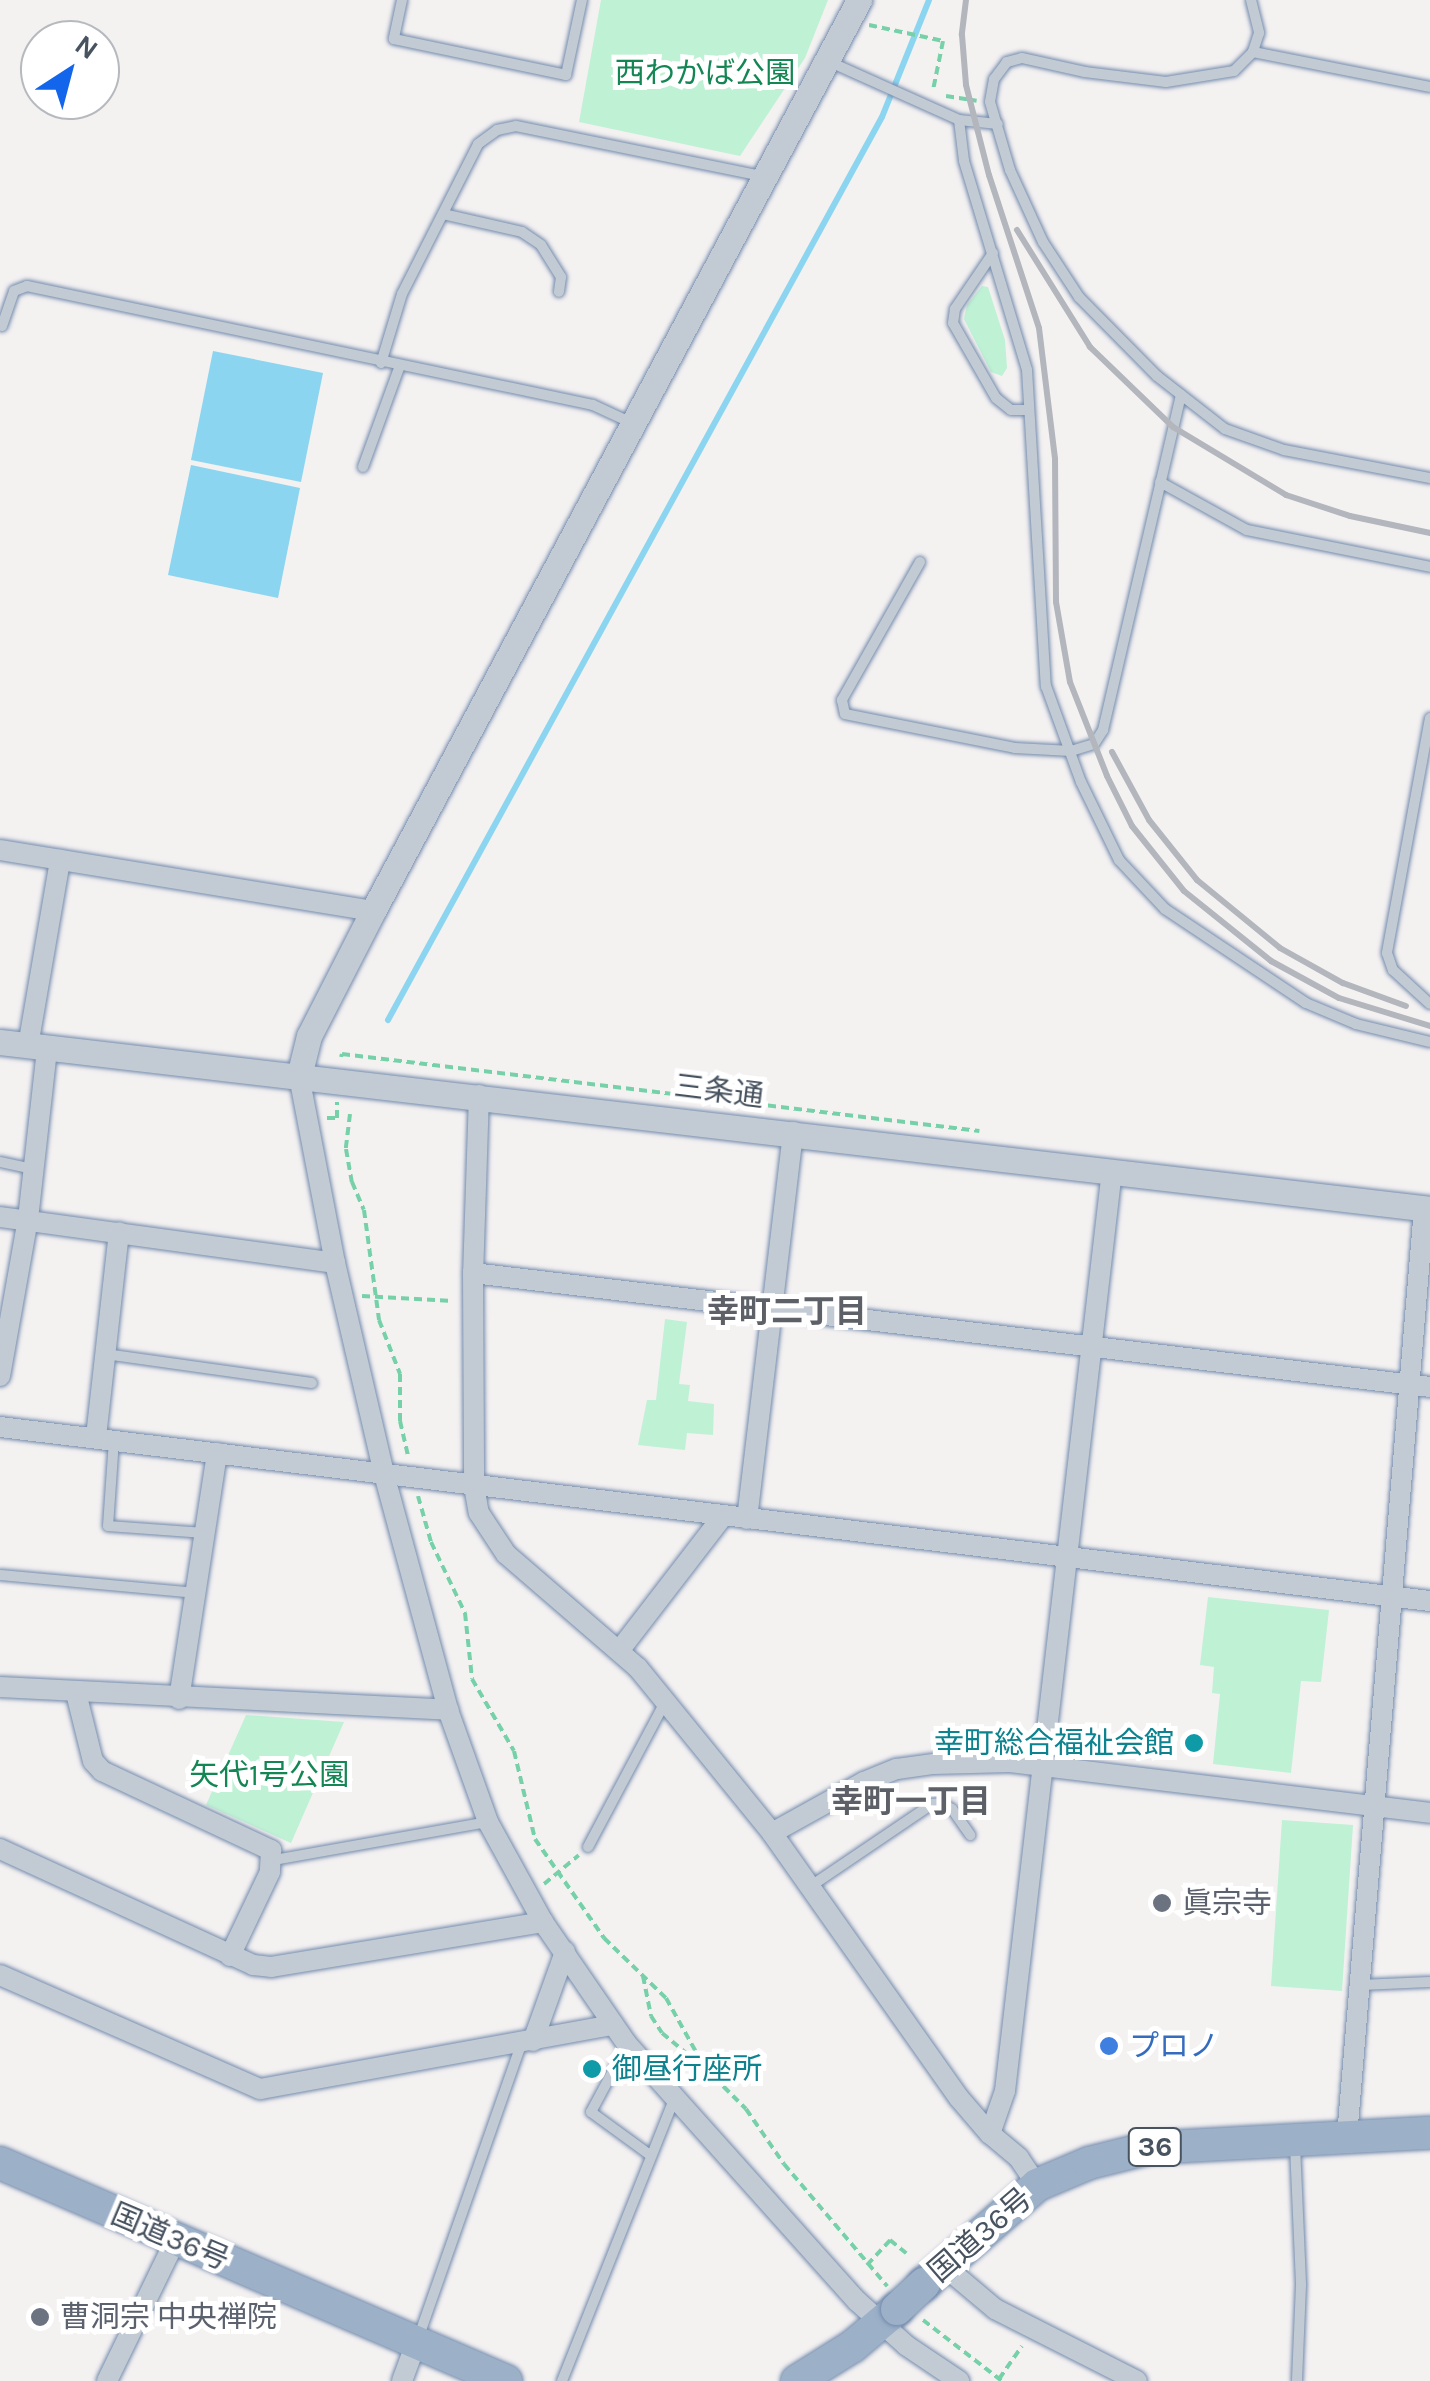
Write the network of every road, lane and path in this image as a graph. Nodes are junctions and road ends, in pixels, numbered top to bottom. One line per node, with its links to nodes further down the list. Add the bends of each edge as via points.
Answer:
1 (402, 0): 2 (lane, via 394,40 566,76)
2 (582, 0)
3 (859, 0): 7 (street)
4 (1250, 0): 6 (lane, via 1258,33)
5 (888, 30): 9 (path, via 943,42 932,94)
6 (1253, 52): 8 (lane); 9 (lane, via 1234,71 1166,82 1022,58 1007,62 994,79)
7 (829, 61): 10 (lane); 12 (street)
8 (1430, 86)
9 (990, 102): 11 (lane)
10 (959, 120): 11 (lane); 14 (lane, via 964,161)
11 (998, 124): 19 (lane, via 1010,170 1043,242 1079,297)
12 (767, 178): 13 (lane, via 516,126 478,144); 21 (street)
13 (443, 214): 15 (lane, via 522,232 541,244 561,277); 17 (lane, via 402,294)
14 (993, 254): 20 (lane, via 1027,370); 20 (lane, via 953,323 996,398 1011,410)
15 (559, 292)
16 (2, 326): 17 (lane, via 14,291 27,286)
17 (381, 363): 18 (lane)
18 (399, 368): 21 (lane, via 593,405); 22 (lane)
19 (1181, 395): 23 (lane, via 1224,429 1284,450); 24 (lane)
20 (1030, 410): 28 (lane, via 1046,686)
21 (635, 424): 31 (street)
22 (364, 467)
23 (1430, 478)
24 (1160, 482): 26 (lane, via 1247,530); 28 (lane, via 1103,730 1094,744)
25 (920, 562): 28 (lane, via 842,700 845,714 1016,748)
26 (1430, 567)
27 (1430, 718): 32 (lane, via 1387,954 1394,970)
28 (1071, 751): 34 (lane, via 1119,860 1165,909 1306,1003 1356,1024)
29 (0, 850): 30 (street)
30 (60, 860): 31 (street); 35 (street)
31 (374, 911): 37 (street, via 308,1036)
32 (1430, 1004)
33 (0, 1042): 35 (street, 三条通)
34 (1430, 1042)
35 (38, 1047): 37 (street, 三条通); 43 (street)
36 (342, 1054): 41 (path)
37 (300, 1076): 38 (street, 三条通); 49 (street)
38 (479, 1094): 40 (street, 三条通); 50 (street)
39 (350, 1114): 52 (path, via 346,1149 364,1210)
40 (792, 1132): 44 (street, 三条通); 54 (street)
41 (996, 1134)
42 (0, 1162): 43 (lane)
43 (34, 1169): 47 (street)
44 (1112, 1170): 45 (street, 三条通); 55 (street)
45 (1427, 1209): 59 (street)
46 (0, 1217): 47 (street)
47 (28, 1219): 48 (street); 57 (street)
48 (120, 1232): 49 (street); 56 (street)
49 (335, 1263): 51 (street)
50 (474, 1272): 53 (street); 54 (street)
51 (342, 1295): 52 (path); 63 (street)
52 (374, 1296): 53 (path); 64 (path, via 400,1374 402,1436)
53 (474, 1302): 65 (street)
54 (772, 1308): 55 (street); 67 (street)
55 (1092, 1347): 59 (street); 69 (street)
56 (106, 1354): 58 (lane); 61 (street)
57 (0, 1376)
58 (312, 1382)
59 (1420, 1386): 72 (street)
60 (0, 1427): 61 (street)
61 (105, 1438): 62 (street); 68 (lane, via 108,1526)
62 (218, 1453): 63 (street); 68 (street)
63 (384, 1474): 64 (street); 79 (street)
64 (414, 1478): 65 (street); 89 (path, via 432,1542 465,1612 472,1680 504,1728 528,1820)
65 (474, 1486): 66 (street); 74 (street, via 478,1513 506,1554)
66 (723, 1516): 67 (street); 74 (street)
67 (748, 1519): 69 (street)
68 (206, 1533): 71 (street)
69 (1067, 1557): 72 (street); 80 (street)
70 (0, 1575): 71 (lane)
71 (198, 1592): 77 (street)
72 (1392, 1596): 73 (street); 81 (street)
73 (1430, 1601)
74 (618, 1651): 78 (street)
75 (0, 1687): 76 (street)
76 (76, 1693): 77 (street); 88 (street, via 93,1761 102,1771 263,1843)
77 (179, 1700): 79 (street)
78 (665, 1701): 84 (street); 86 (lane)
79 (448, 1710): 83 (street)
80 (1042, 1766): 81 (street); 84 (street, via 897,1769); 104 (street, via 1005,2091)
81 (1374, 1806): 82 (street); 98 (street)
82 (1430, 1813)
83 (488, 1822): 88 (lane); 91 (street)
84 (772, 1833): 90 (street)
85 (970, 1836): 90 (lane, via 952,1810 932,1804)
86 (588, 1847): 89 (path)
87 (1, 1848): 94 (street)
88 (274, 1860): 94 (street)
89 (558, 1872): 91 (path); 96 (path, via 604,1938)
90 (810, 1887): 104 (street)
91 (529, 1897): 92 (street)
92 (543, 1922): 93 (street); 94 (street, via 271,1968)
93 (565, 1952): 99 (street); 100 (street)
94 (230, 1956)
95 (0, 1975): 100 (street, via 260,2090)
96 (643, 1976): 102 (path, via 666,1998); 102 (path, via 650,2016)
97 (1430, 1982): 98 (lane)
98 (1360, 1985): 106 (street)
99 (612, 2025): 100 (street); 101 (street)
100 (527, 2043): 116 (lane)
101 (627, 2044): 103 (street); 108 (lane, via 591,2112)
102 (705, 2068): 113 (path, via 746,2109)
103 (674, 2098): 108 (lane); 114 (street)
104 (990, 2134): 110 (street)
105 (1430, 2134): 106 (highway, 国道36号 / 36)
106 (1347, 2138): 107 (highway, 国道36号 / 36)
107 (1295, 2140): 110 (highway, 国道36号 / 36, via 1149,2148); 125 (lane)
108 (650, 2155): 121 (lane)
109 (0, 2163): 111 (highway, 国道36号)
110 (1037, 2185): 114 (highway, 国道36号 / 36)
111 (176, 2239): 116 (highway, 国道36号); 118 (street)
112 (906, 2253): 113 (path, via 890,2240)
113 (866, 2266): 114 (path)
114 (909, 2298): 115 (street, via 974,2294); 117 (path); 122 (highway, 国道36号 / 36); 123 (street)
115 (1032, 2331): 117 (path); 124 (street)
116 (416, 2344): 119 (street); 120 (highway, 国道36号)
117 (1000, 2380)
118 (107, 2381)
119 (402, 2381)
120 (506, 2381)
121 (562, 2381)
122 (797, 2381)
123 (959, 2381)
124 (1138, 2381)
125 (1297, 2381)

